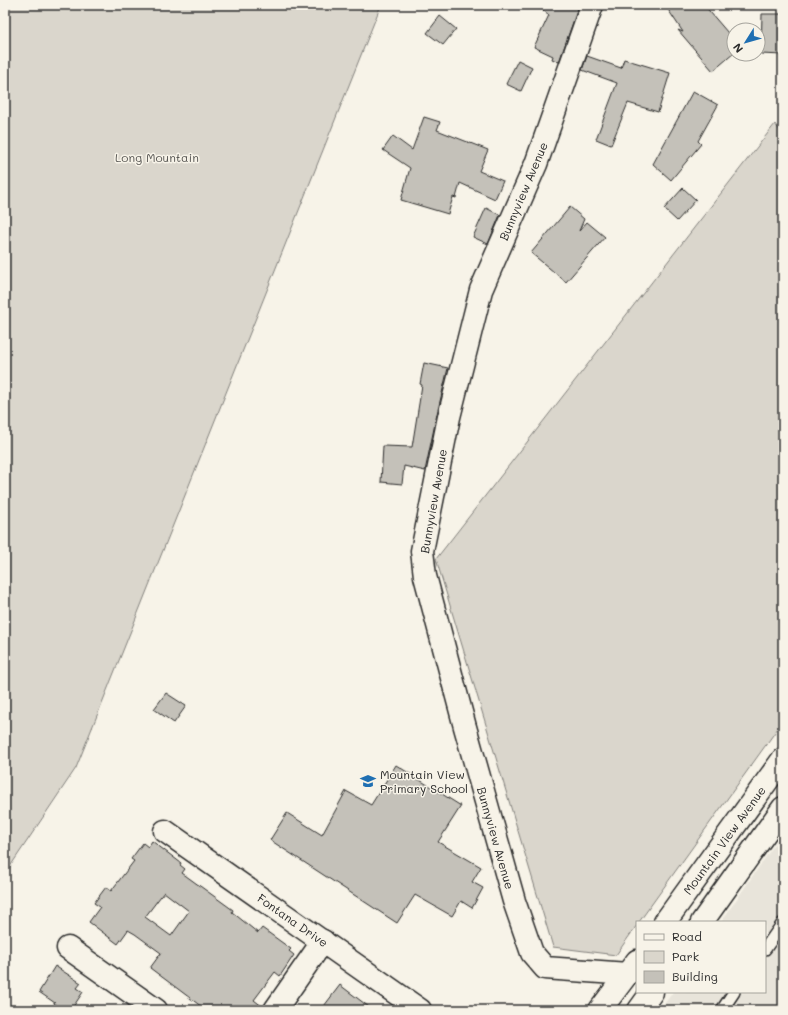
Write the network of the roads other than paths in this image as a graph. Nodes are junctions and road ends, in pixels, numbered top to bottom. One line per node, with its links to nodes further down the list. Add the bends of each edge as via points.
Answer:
1 (592, 5): 11 (street, Bunnyview Avenue, via 536,164 481,290 448,417 422,551 425,576 465,727 514,901 532,953 545,968)
2 (783, 759): 5 (street, Mountain View Avenue)
3 (783, 808): 6 (street)
4 (165, 830): 8 (street, Fontana Drive)
5 (666, 921)
6 (703, 921)
7 (783, 923): 10 (lane)
8 (323, 941): 15 (street); 16 (street, Fontana Drive)
9 (68, 948): 14 (street)
10 (766, 948)
11 (632, 968): 17 (street)
12 (651, 993): 18 (street)
13 (733, 993): 19 (lane)
14 (156, 1010)
15 (275, 1010)
16 (420, 1010)
17 (600, 1010)
18 (639, 1010)
19 (722, 1010)

